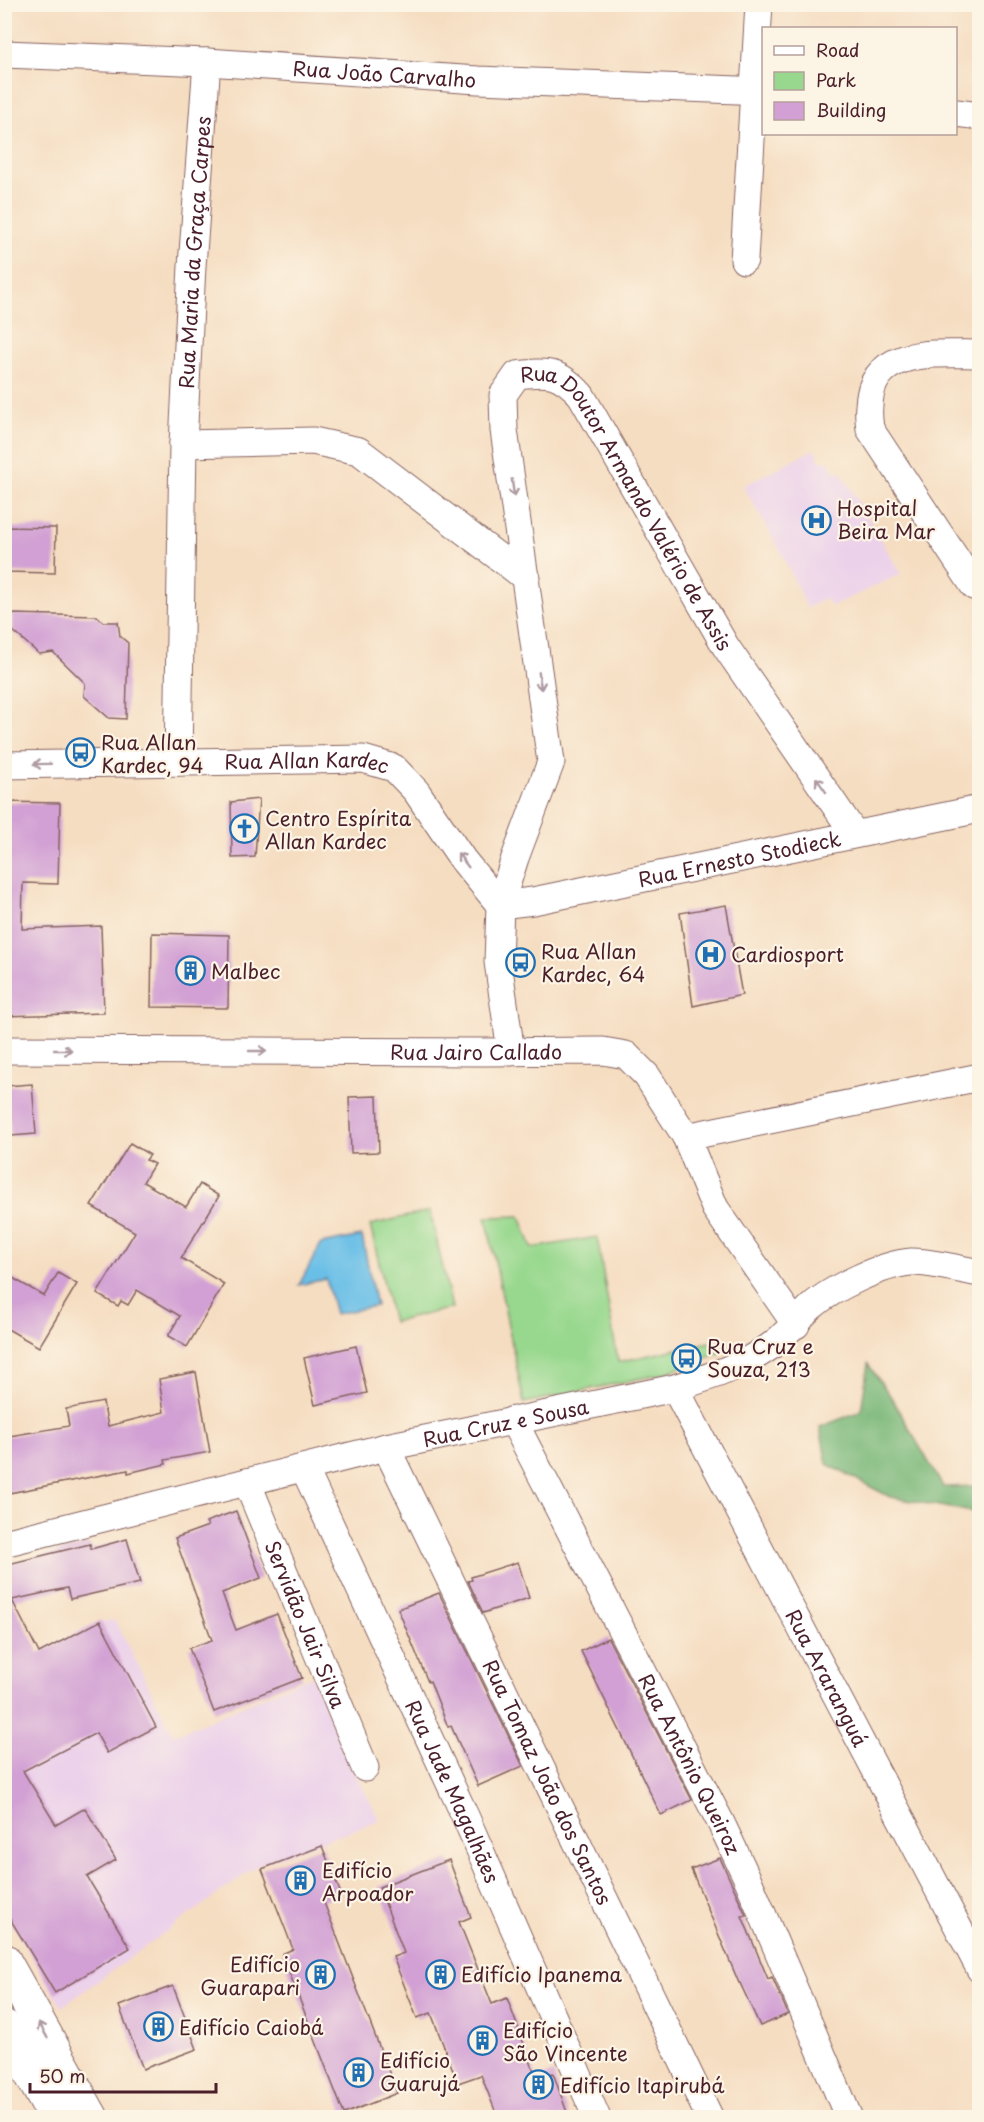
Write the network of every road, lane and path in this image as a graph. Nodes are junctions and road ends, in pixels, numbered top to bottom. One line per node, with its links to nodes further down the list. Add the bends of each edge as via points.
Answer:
1 (759, 4): 4 (street)
2 (4, 54): 3 (street, Rua João Carvalho)
3 (207, 62): 4 (street, Rua João Carvalho, via 477,80); 9 (street, Rua Maria da Graça Carpes)
4 (759, 91): 7 (street)
5 (957, 113): 6 (street)
6 (980, 116)
7 (744, 260)
8 (980, 354): 11 (street, via 922,354 886,366 873,384 868,404 870,429)
9 (183, 444): 10 (street, via 313,441 359,451); 12 (street, Rua Maria da Graça Carpes)
10 (526, 578): 15 (street, Rua Doutor Armando Valério de Assis, one-way to 10, via 726,647 581,395 567,379 542,372 517,375 503,395 504,430); 16 (street, Rua Doutor Armando Valério de Assis, one-way to 16, via 551,762)
11 (977, 585)
12 (178, 762): 13 (street, Rua Allan Kardec, one-way to 13); 16 (street, Rua Allan Kardec, one-way to 12, via 463,860 416,791 394,768 363,759)
13 (4, 765)
14 (980, 809): 15 (street, Rua Ernesto Stodieck)
15 (854, 834): 16 (street, Rua Ernesto Stodieck)
16 (500, 905): 18 (street, via 498,962)
17 (4, 1050): 18 (street, Rua Jairo Callado, one-way to 18)
18 (511, 1052): 20 (street, Rua Jairo Callado, via 603,1050 626,1055 647,1076)
19 (980, 1077): 20 (street)
20 (686, 1137): 22 (street, Rua Jairo Callado, via 715,1208)
21 (980, 1273): 22 (street, Rua Cruz e Sousa, via 912,1262 886,1268 834,1291 812,1306)
22 (796, 1324): 23 (street, Rua Cruz e Sousa, via 746,1362)
23 (675, 1388): 24 (street, Rua Cruz e Sousa); 31 (street, Rua Araranguá)
24 (513, 1420): 25 (street, Rua Cruz e Sousa); 37 (street, Rua Antônio Queiroz, via 721,1823)
25 (386, 1448): 26 (street, Rua Cruz e Sousa); 36 (street, Rua Tomaz João dos Santos)
26 (304, 1468): 27 (street, Rua Cruz e Sousa); 35 (street, Rua Jade Magalhães, via 461,1808)
27 (247, 1482): 28 (street, Rua Cruz e Sousa); 29 (street, Servidão Jair Silva)
28 (4, 1543)
29 (365, 1768)
30 (4, 1960): 34 (main road, one-way to 30)
31 (980, 1969)
32 (4, 2026): 33 (main road)
33 (55, 2118)
34 (92, 2118)
35 (597, 2118)
36 (710, 2118)
37 (849, 2118)

